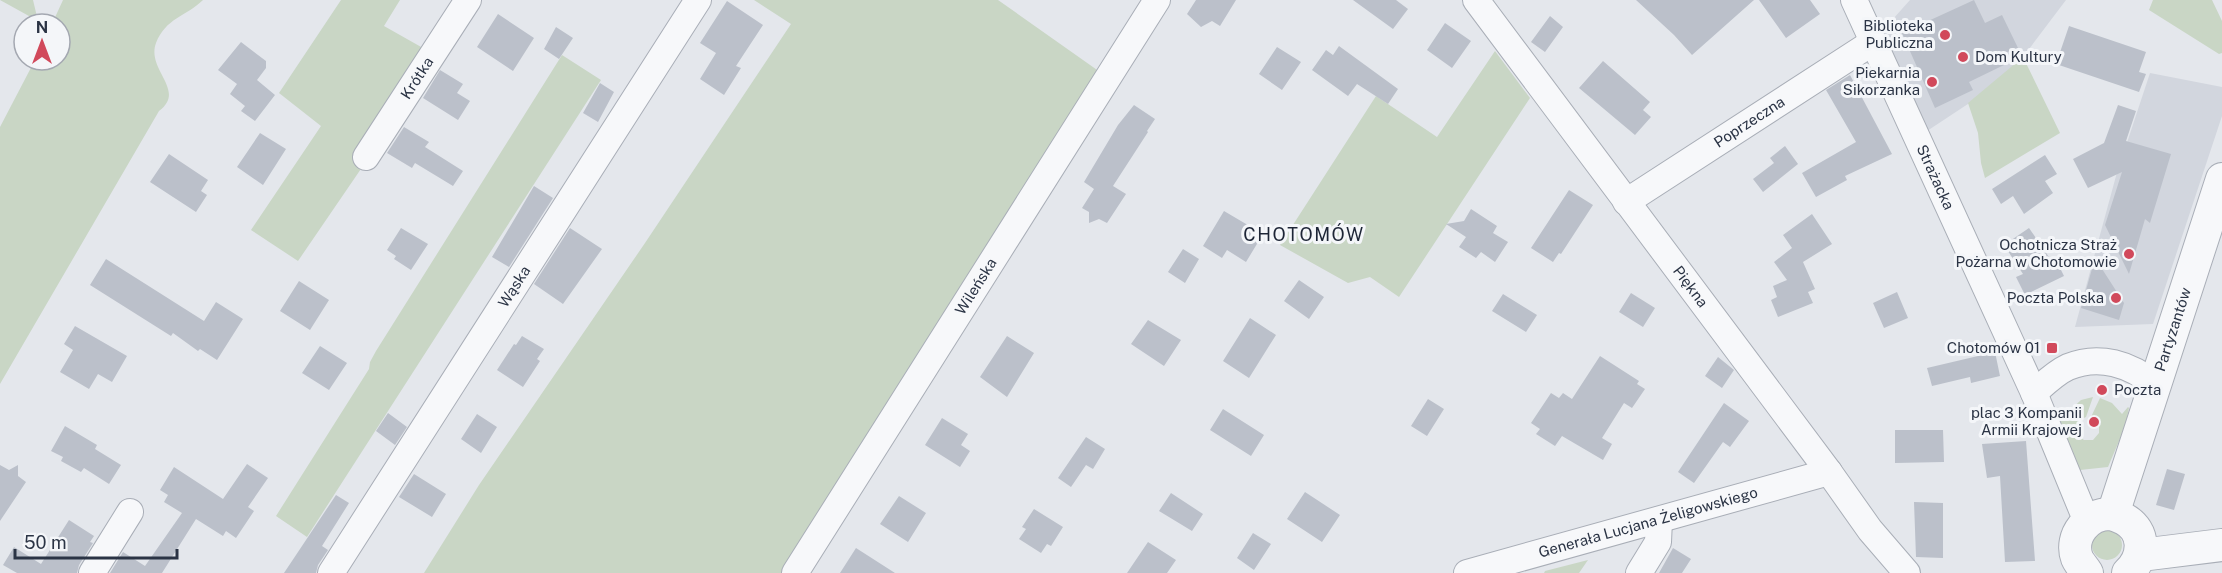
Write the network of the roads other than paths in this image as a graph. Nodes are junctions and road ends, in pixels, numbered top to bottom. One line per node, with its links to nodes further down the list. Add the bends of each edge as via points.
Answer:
1 (468, 0): 7 (street, Krótka)
2 (698, 0): 20 (street, Wąska)
3 (1157, 0): 21 (street, Wileńska)
4 (1476, 0): 9 (street, Piękna)
5 (1854, 0): 6 (street, Strażacka)
6 (1874, 42): 9 (street, Poprzeczna); 11 (street, Strażacka)
7 (366, 157)
8 (2222, 179): 10 (street, Partyzantów)
9 (1626, 202): 12 (street, Piękna)
10 (2155, 385): 11 (street, via 2128,367 2085,362 2067,368); 14 (street, Partyzantów)
11 (2034, 393): 14 (street, Strażacka)
12 (1829, 472): 15 (street, Generała Lucjana Żeligowskiego); 24 (street, Piękna, via 1870,530)
13 (130, 512): 19 (street)
14 (2100, 518): 18 (street, via 2127,521 2137,531 2142,544); 25 (street, Partyzantów, via 2077,535 2077,560)
15 (1659, 520): 17 (street, Generała Lucjana Żeligowskiego); 23 (street, via 1658,542)
16 (2222, 545): 18 (street)
17 (1532, 564): 22 (street, Generała Lucjana Żeligowskiego)
18 (2135, 564)
19 (92, 573)
20 (332, 573)
21 (795, 573)
22 (1467, 573)
23 (1639, 573)
24 (1907, 573)
25 (2087, 573)

